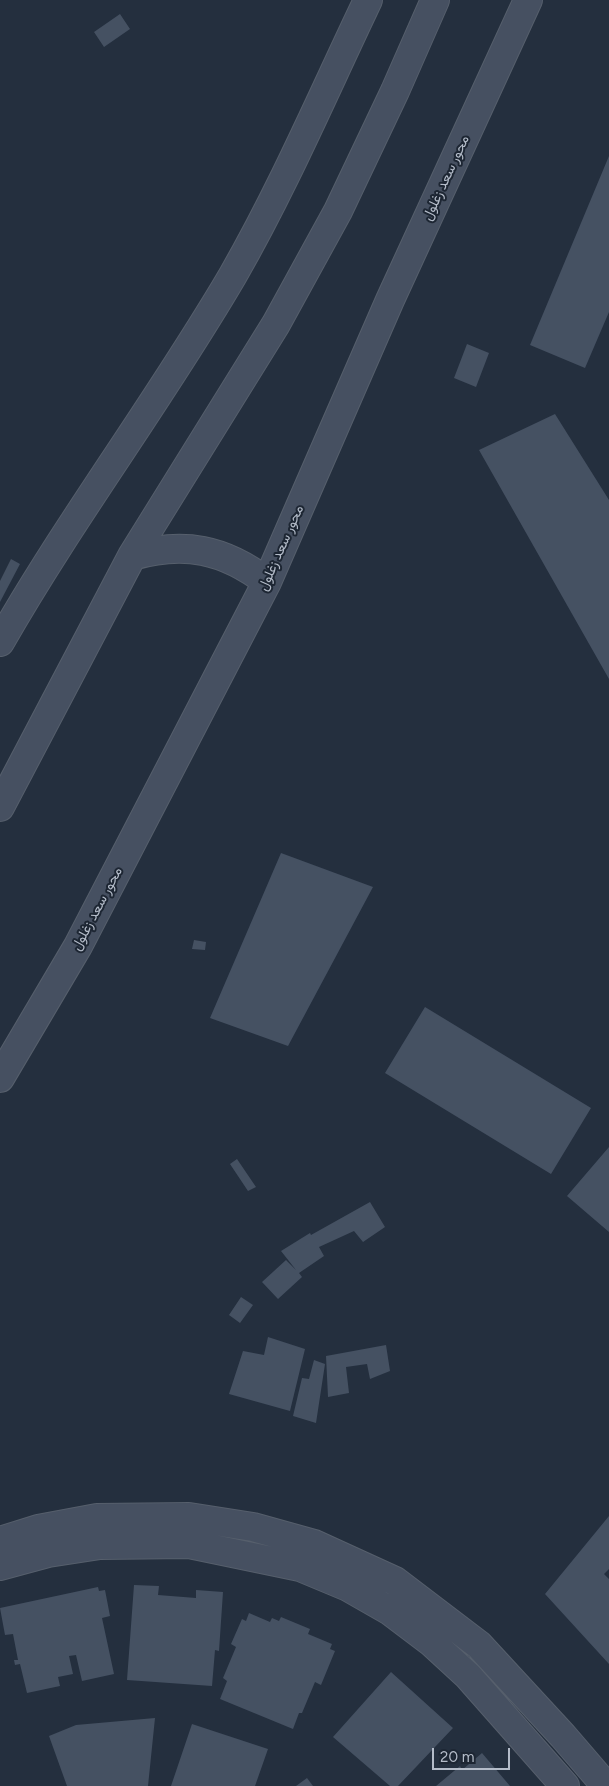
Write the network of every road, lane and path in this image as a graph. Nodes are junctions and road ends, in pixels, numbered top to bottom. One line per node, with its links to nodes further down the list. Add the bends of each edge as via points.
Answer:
1 (368, 0): 6 (main road, via 278,193 237,267)
2 (435, 0): 4 (main road, via 338,211 276,324)
3 (528, 0): 5 (main road, محور سعد زغلول, via 390,300)
4 (132, 556): 5 (main road, via 167,548 203,550 237,562); 7 (main road)
5 (267, 582): 8 (main road, محور سعد زغلول, via 78,946)
6 (0, 642)
7 (0, 807)
8 (0, 1078)
9 (0, 1541): 12 (main road, via 38,1529 97,1518 189,1517 252,1527 314,1544 395,1581 479,1645)
10 (0, 1566): 11 (main road, via 100,1544 189,1544 300,1567 348,1587 390,1611 431,1642 468,1676)
11 (565, 1786)
12 (606, 1786)

